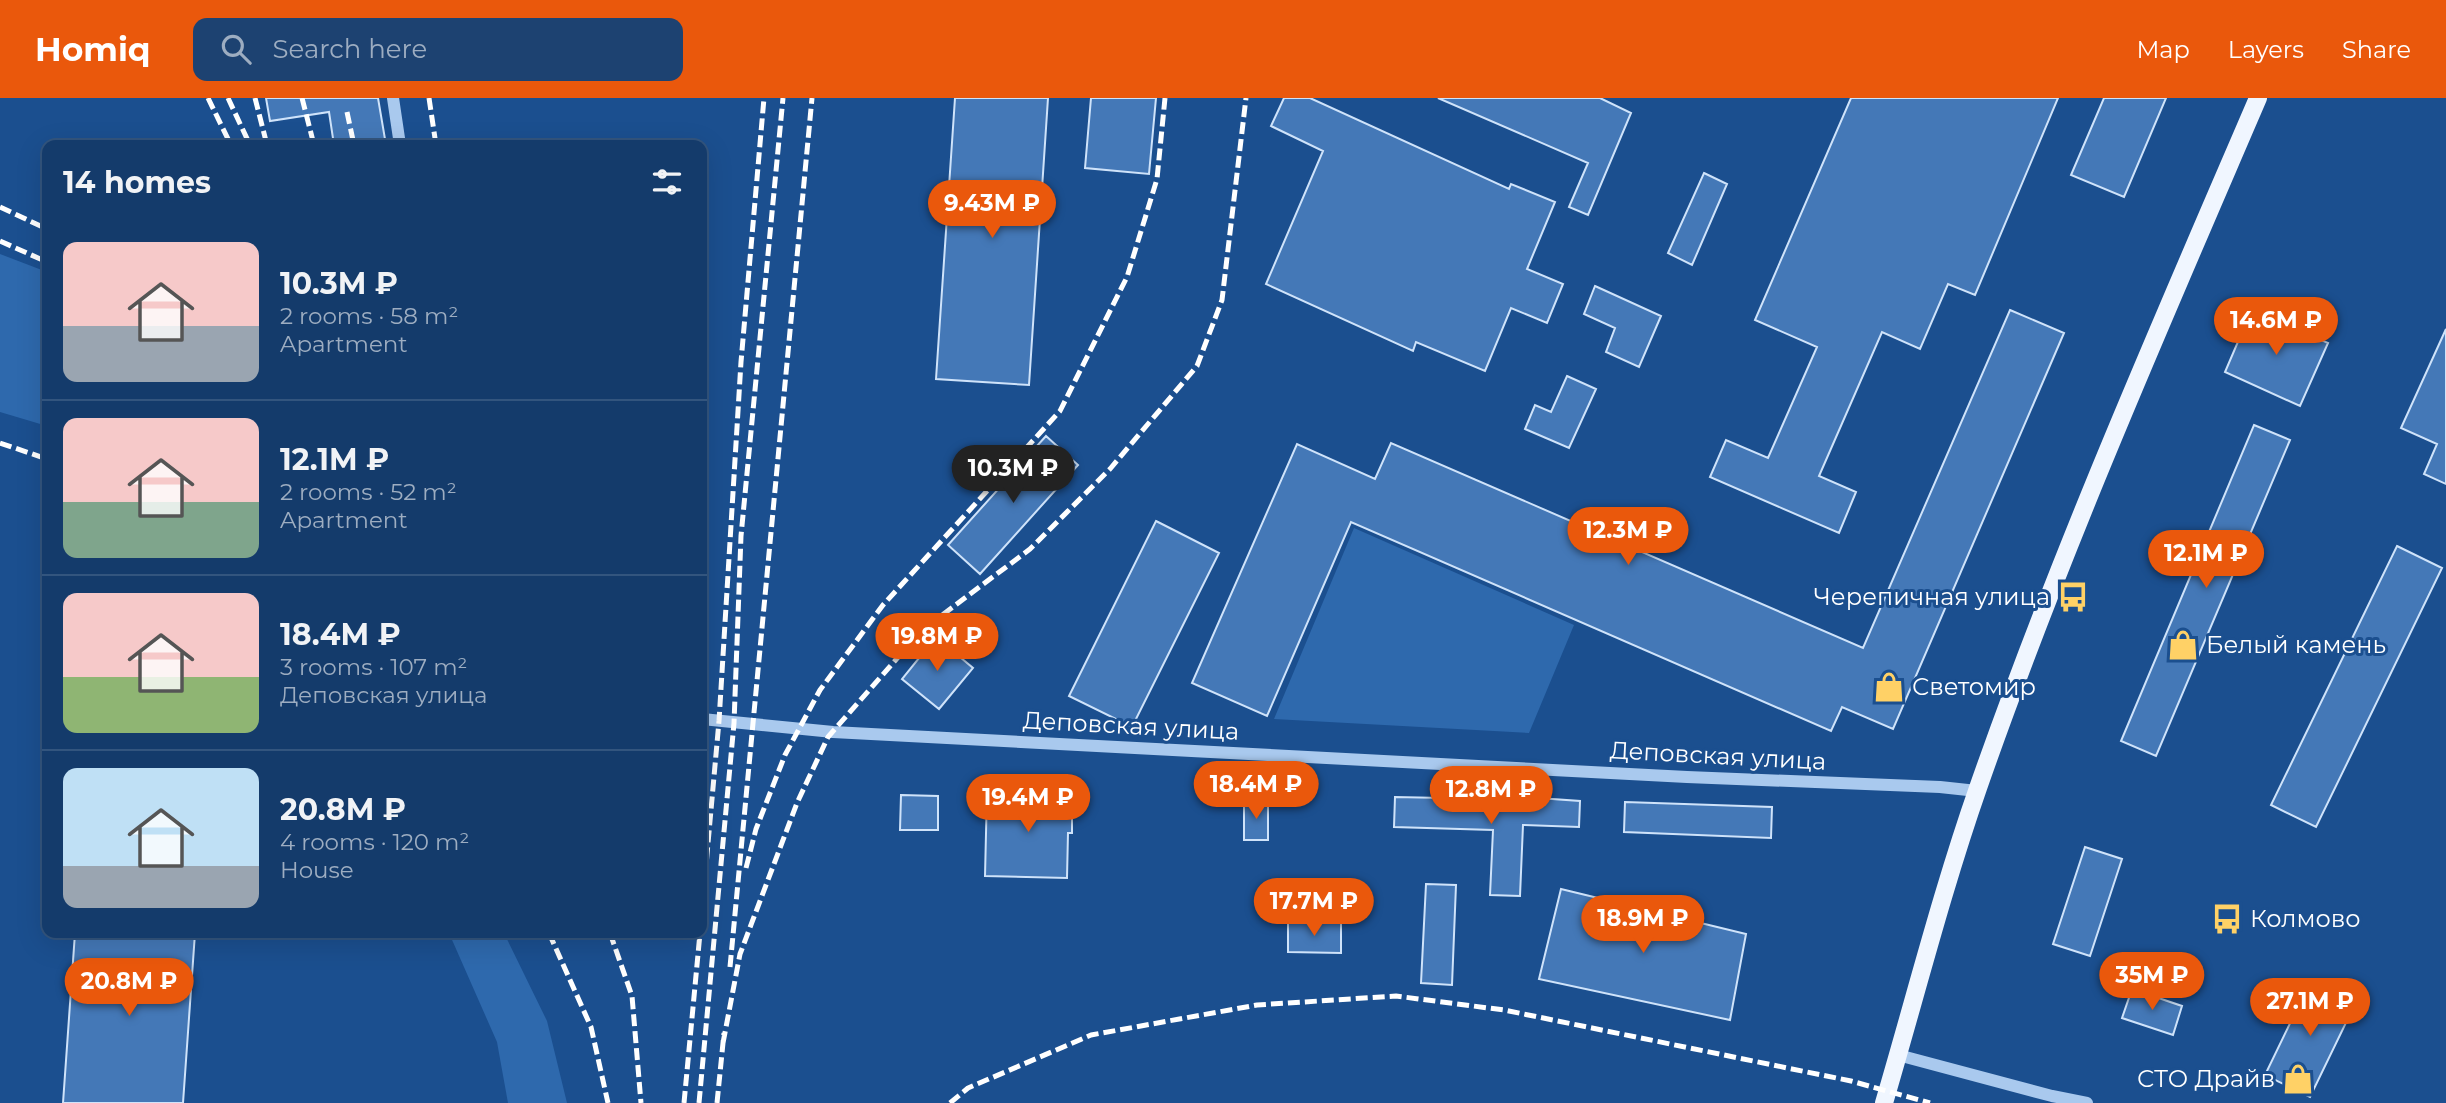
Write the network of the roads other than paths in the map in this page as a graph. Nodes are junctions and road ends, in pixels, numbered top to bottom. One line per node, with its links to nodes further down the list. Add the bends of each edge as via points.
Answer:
1 (393, 98): 3 (street)
2 (2258, 98): 5 (main road, via 2074,534)
3 (399, 140)
4 (707, 719): 5 (street, Деповская улица, via 833,732)
5 (1977, 791): 6 (main road)
6 (1898, 1055): 7 (main road); 8 (street)
7 (1884, 1103)
8 (2087, 1103)

